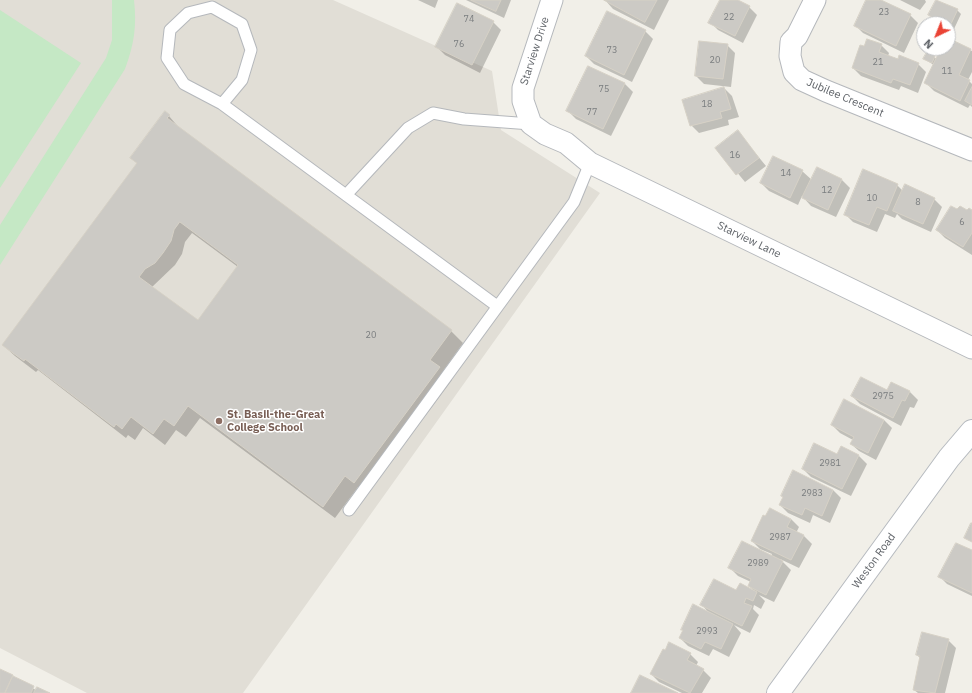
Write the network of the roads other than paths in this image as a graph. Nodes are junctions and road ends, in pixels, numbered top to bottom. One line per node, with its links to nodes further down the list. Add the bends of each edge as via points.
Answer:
1 (552, 0): 4 (street, Starview Drive, via 523,88 523,101)
2 (815, 0): 5 (street, Jubilee Crescent, via 797,36 791,42 790,56 794,72 802,80)
3 (222, 104): 3 (lane, via 184,84 167,58 170,30 188,13 212,7 242,24 251,50 242,80); 7 (lane)
4 (531, 124): 6 (street, Starview Lane, via 545,134 566,143); 7 (lane, via 464,119 433,113 408,128)
5 (972, 150)
6 (590, 163): 8 (lane, via 574,202); 9 (street, Starview Lane)
7 (346, 195): 8 (lane)
8 (497, 306): 11 (lane)
9 (972, 348)
10 (972, 431): 12 (main road, Weston Road, via 949,458)
11 (349, 510)
12 (778, 693)

